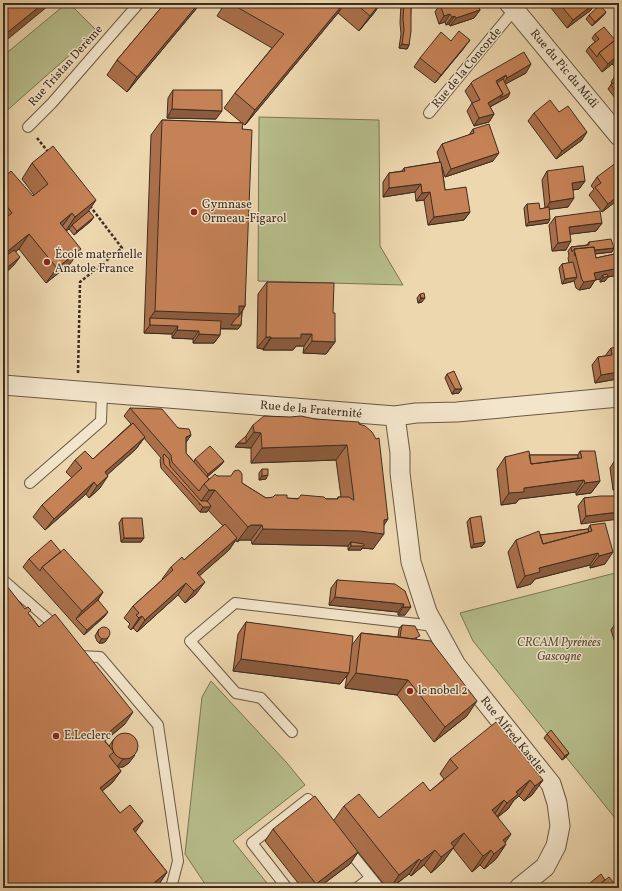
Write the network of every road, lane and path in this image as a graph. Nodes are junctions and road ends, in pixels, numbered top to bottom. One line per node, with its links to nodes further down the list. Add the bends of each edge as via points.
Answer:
1 (139, 3): 4 (lane, Rue Tristan Derème)
2 (514, 5): 3 (lane, Rue de la Concorde); 5 (street, Rue du Pic du Midi)
3 (429, 113)
4 (28, 127): 6 (path)
5 (619, 136)
6 (52, 157)
7 (89, 205): 9 (path, via 122,248 80,282)
8 (3, 385): 9 (street, Rue de la Fraternité)
9 (78, 391): 10 (street, Rue de la Fraternité)
10 (102, 393): 12 (street, Rue de la Fraternité); 13 (lane, via 100,421)
11 (619, 397): 12 (street, Rue de la Fraternité, via 457,412 416,412)
12 (395, 416): 15 (street, Rue Alfred Kastler, via 411,562 427,612)
13 (30, 483)
14 (3, 580): 20 (lane, via 50,621 80,656 100,657 158,725 178,861)
15 (435, 626): 16 (lane, via 235,603 190,641 236,693 261,698); 24 (street, Rue Alfred Kastler, via 456,665 551,784 553,790 560,826 556,846 545,867)
16 (292, 732)
17 (323, 817): 21 (lane, via 308,799 252,843)
18 (342, 841): 19 (lane)
19 (370, 878): 22 (lane); 23 (lane)
20 (172, 888)
21 (287, 888)
22 (357, 888)
23 (378, 888)
24 (519, 888)

